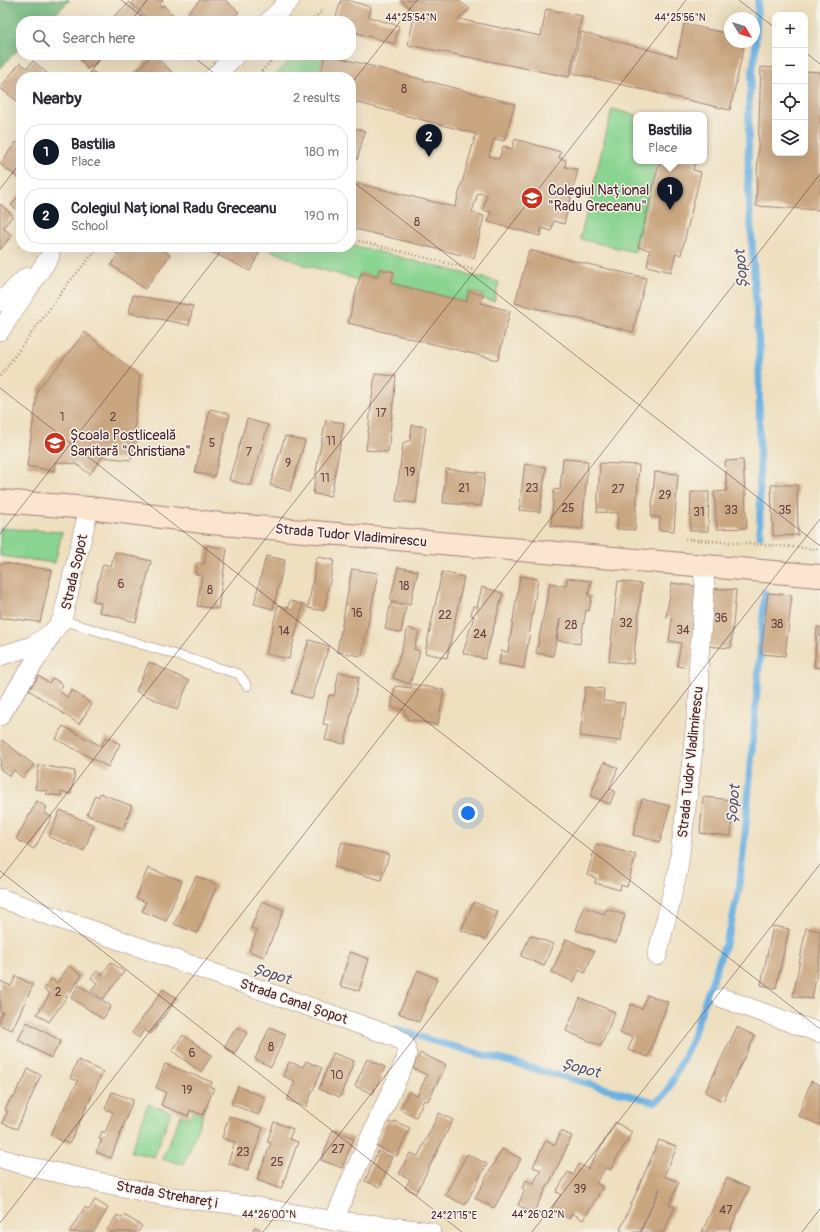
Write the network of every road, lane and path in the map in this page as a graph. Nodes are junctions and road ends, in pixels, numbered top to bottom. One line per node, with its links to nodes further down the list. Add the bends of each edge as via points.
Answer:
1 (290, 0): 3 (street)
2 (323, 10): 4 (path)
3 (274, 16)
4 (316, 16)
5 (231, 60): 7 (street)
6 (273, 60): 8 (path)
7 (219, 72)
8 (261, 72)
9 (356, 240): 12 (path)
10 (54, 252): 13 (street); 14 (street)
11 (95, 252): 15 (path, via 69,282)
12 (474, 270)
13 (0, 302)
14 (0, 331)
15 (0, 376)
16 (0, 501): 17 (main road, Strada Tudor Vladimirescu)
17 (89, 508): 18 (main road, Strada Tudor Vladimirescu, via 211,523); 20 (street, Strada Sopot)
18 (702, 565): 19 (main road, Strada Tudor Vladimirescu); 25 (street, Strada Tudor Vladimirescu, via 705,584 698,671 700,683 690,782 678,870)
19 (820, 576)
20 (58, 626): 21 (street, via 32,646); 22 (lane, via 239,674); 23 (street, Strada Sopot)
21 (0, 656)
22 (247, 686)
23 (0, 716)
24 (0, 898): 29 (street, Strada Canal Șopot, via 403,1041 406,1046 406,1059)
25 (657, 956)
26 (722, 998): 27 (street)
27 (820, 1033)
28 (0, 1158): 29 (street, Strada Strehareți, via 164,1196)
29 (334, 1220): 30 (street, Strada Strehareți)
30 (431, 1232)

